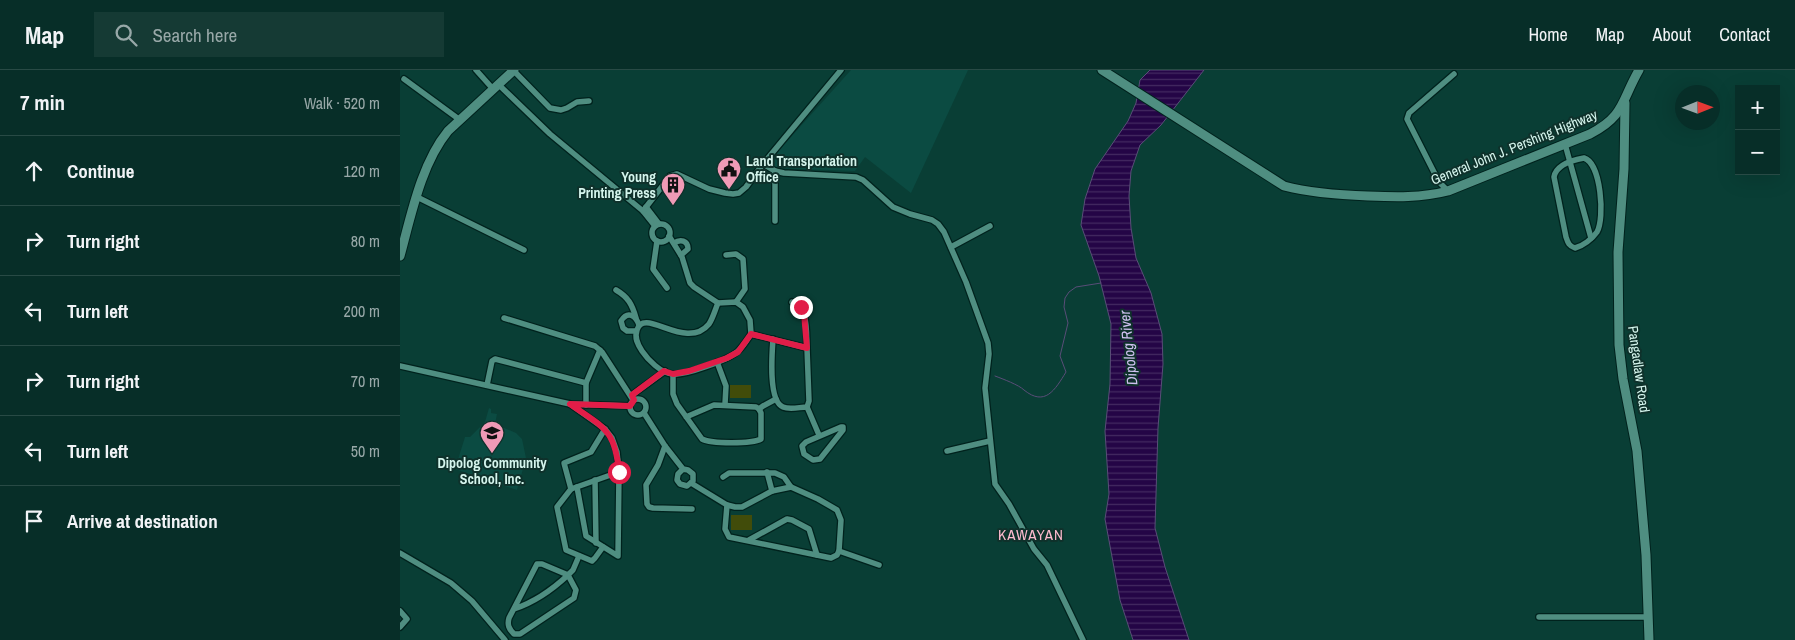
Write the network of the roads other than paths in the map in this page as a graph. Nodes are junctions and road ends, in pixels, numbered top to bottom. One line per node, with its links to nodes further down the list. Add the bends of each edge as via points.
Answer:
1 (476, 70): 8 (street)
2 (514, 70): 8 (main road); 9 (street, via 550,108 561,110 577,102)
3 (841, 70): 14 (street)
4 (1102, 70): 16 (main road, General John J. Pershing Highway, via 1284,186 1305,192 1405,197)
5 (1639, 70): 10 (main road, General John J. Pershing Highway)
6 (1454, 74): 16 (street, via 1414,108 1407,119 1439,182)
7 (404, 79): 11 (street)
8 (496, 87): 11 (main road); 18 (street)
9 (589, 101)
10 (1625, 101): 12 (main road, General John J. Pershing Highway, via 1606,126); 86 (main road, Pangadlaw Road, via 1618,252 1619,345 1637,451)
11 (460, 120): 17 (main road, via 434,150)
12 (1565, 144): 13 (street); 16 (main road, General John J. Pershing Highway)
13 (1570, 162): 23 (street); 23 (street, via 1588,160 1595,172 1600,192 1600,222); 23 (street, via 1558,168 1554,177 1566,237 1568,244 1575,248)
14 (763, 164): 15 (street); 18 (street, via 746,187 733,194 709,189 682,175 670,176)
15 (775, 171): 19 (street); 26 (street, via 863,180 893,207 938,224)
16 (1448, 191)
17 (417, 198): 27 (street); 29 (main road)
18 (644, 209): 20 (street)
19 (775, 221)
20 (657, 225): 22 (street, via 668,227); 24 (street, via 652,234)
21 (990, 226): 26 (street)
22 (669, 236): 24 (street); 25 (street)
23 (1591, 238)
24 (658, 241): 31 (street, via 653,269)
25 (674, 243): 30 (street); 30 (street, via 680,240 687,244 688,249)
26 (951, 247): 60 (street, via 988,343 985,388)
27 (524, 250)
28 (726, 255): 33 (street, via 736,254 743,259 745,289)
29 (400, 256)
30 (681, 256): 35 (street, via 690,283)
31 (666, 288)
32 (616, 290): 37 (street, via 630,300)
33 (736, 302): 35 (street); 39 (street, via 747,312)
34 (792, 302): 41 (street, via 801,307 804,314)
35 (718, 303): 38 (street, via 708,326 697,331 675,333 649,322)
36 (504, 318): 42 (street, via 590,344)
37 (636, 318): 38 (street); 38 (street, via 626,316 621,321 627,331)
38 (638, 328): 45 (street, via 637,341 646,357)
39 (751, 334): 40 (street); 43 (street, via 738,352)
40 (773, 338): 41 (street); 49 (street)
41 (807, 348): 54 (street, via 810,401)
42 (600, 350): 47 (street); 50 (street)
43 (717, 362): 46 (street); 52 (street, via 726,386)
44 (400, 366): 48 (street)
45 (664, 371): 46 (street); 50 (street)
46 (673, 374): 57 (street, via 673,394)
47 (586, 383): 48 (street, via 495,359); 53 (street)
48 (487, 385): 51 (street)
49 (776, 399): 54 (street, via 781,407); 55 (street)
50 (632, 400): 53 (street); 56 (street, via 634,414); 56 (street, via 645,401 647,408)
51 (570, 404): 53 (street); 58 (street)
52 (725, 404): 55 (street); 57 (street, via 708,406)
53 (586, 405)
54 (807, 407): 59 (street)
55 (760, 409): 57 (street, via 762,433 756,442 706,442)
56 (644, 413): 61 (street)
57 (686, 417)
58 (605, 429): 64 (street, via 617,452); 69 (street, via 591,452 564,463)
59 (819, 435): 59 (street, via 843,427 816,461 802,450 806,442)
60 (990, 441): 62 (street); 89 (street, via 994,484 1047,565)
61 (665, 446): 63 (street); 73 (street, via 646,485 647,504 653,508)
62 (947, 451)
63 (683, 470): 68 (street, via 691,472); 68 (street, via 678,474 678,482 685,486)
64 (619, 472): 67 (street); 76 (street, via 618,555)
65 (767, 472): 66 (street, via 729,473); 70 (street, via 780,474); 71 (street)
66 (723, 478)
67 (595, 480): 69 (street); 75 (street)
68 (691, 483): 72 (street)
69 (574, 488): 75 (street, via 586,536); 80 (street, via 557,509 564,548)
70 (791, 488): 71 (street); 77 (street, via 837,510 841,520)
71 (772, 491): 72 (street, via 742,507)
72 (727, 505): 74 (street, via 727,535)
73 (692, 509)
74 (749, 540): 79 (street); 79 (street, via 783,521 792,520 809,529)
75 (596, 543): 76 (street)
76 (603, 547): 80 (street, via 594,560)
77 (839, 551): 79 (street, via 831,558); 81 (street)
78 (400, 553): 88 (street, via 451,583 472,601)
79 (817, 555)
80 (579, 556): 82 (street)
81 (879, 566)
82 (568, 575): 83 (street, via 543,595); 83 (street, via 537,564); 83 (street, via 576,590 574,598 517,635 509,629 507,622)
83 (514, 609)
84 (400, 611): 87 (street, via 407,618)
85 (1539, 617): 86 (street)
86 (1648, 617): 90 (main road, Pangadlaw Road)
87 (400, 627)
88 (505, 640)
89 (1083, 640)
90 (1649, 640)

